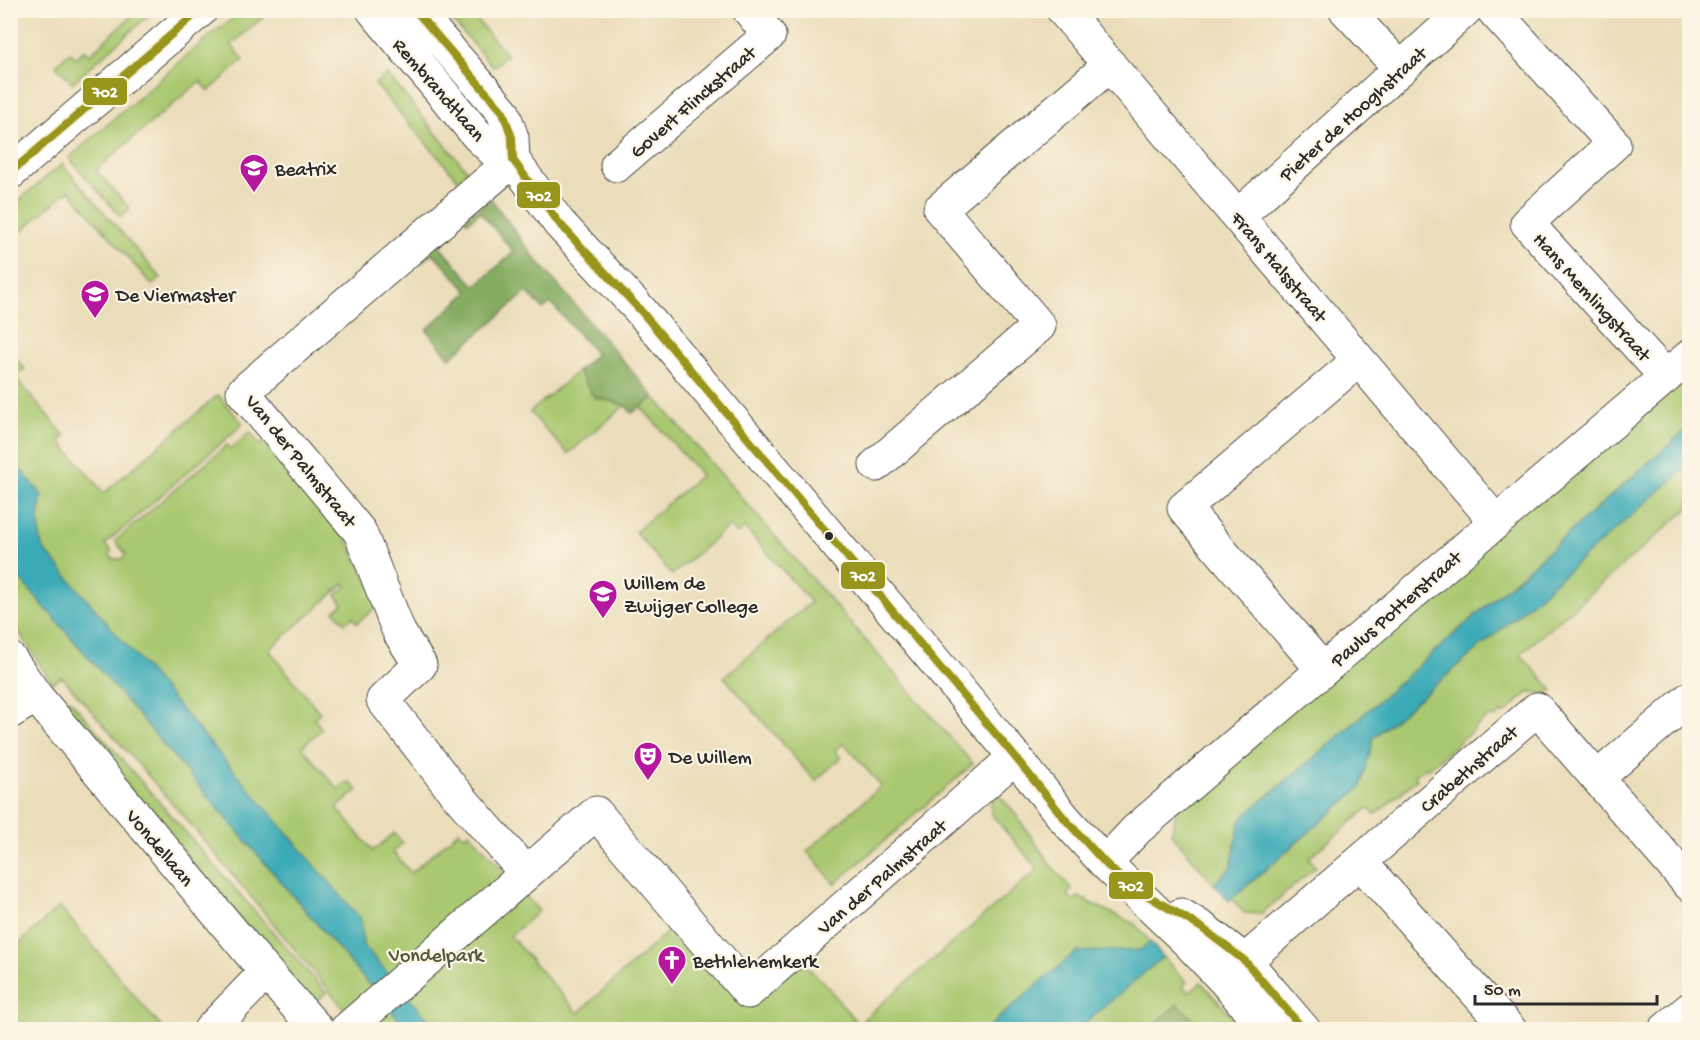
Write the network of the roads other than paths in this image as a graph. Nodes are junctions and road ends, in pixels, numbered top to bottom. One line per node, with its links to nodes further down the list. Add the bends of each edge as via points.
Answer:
1 (201, 10): 13 (street)
2 (373, 10): 11 (street, Rembrandtlaan, via 478,136)
3 (415, 10): 11 (street, Rembrandtlaan, via 503,112 512,138)
4 (749, 10): 12 (street, Govert Flinckstraat, via 769,34)
5 (1063, 10): 9 (street, Frans Halsstraat)
6 (1346, 10): 10 (street)
7 (1465, 10): 10 (street, Pieter de Hooghstraat)
8 (1493, 10): 16 (street, Hans Memlingstraat, via 1614,144 1527,223)
9 (1110, 65): 14 (street, Frans Halsstraat); 17 (street, via 940,209 1039,326)
10 (1401, 69): 14 (street, Pieter de Hooghstraat)
11 (513, 160): 23 (street, Rembrandtlaan, via 559,223 641,311); 26 (street, Van der Palmstraat, via 243,392 360,532 399,632 420,665 383,700 453,790)
12 (617, 165)
13 (10, 173)
14 (1238, 216): 15 (street, Frans Halsstraat)
15 (1359, 360): 18 (street, Frans Halsstraat); 20 (street, via 1184,508)
16 (1678, 367): 18 (street, Paulus Potterstraat)
17 (876, 465)
18 (1496, 522): 20 (street, Paulus Potterstraat)
19 (10, 659): 22 (street, Vondellaan)
20 (1323, 670): 27 (street, Paulus Potterstraat, via 1136,830)
21 (1689, 698): 24 (street)
22 (23, 704): 30 (street, Vondellaan)
23 (1015, 757): 26 (street, Van der Palmstraat, via 748,992 596,813); 27 (street, Rembrandtlaan)
24 (1597, 778): 25 (street, Crabethstraat, via 1537,709); 28 (street, Crabethstraat)
25 (1360, 862): 29 (street, Crabethstraat); 37 (street)
26 (526, 873): 34 (street, Van der Palmstraat)
27 (1115, 873): 29 (street, Rembrandtlaan)
28 (1689, 885)
29 (1235, 971): 35 (street, Rembrandtlaan); 36 (street, Rembrandtlaan)
30 (266, 972): 32 (street); 33 (street, Vondellaan)
31 (1689, 1009): 38 (street)
32 (210, 1029)
33 (318, 1029)
34 (346, 1029)
35 (1267, 1029)
36 (1304, 1029)
37 (1510, 1029)
38 (1665, 1029)

